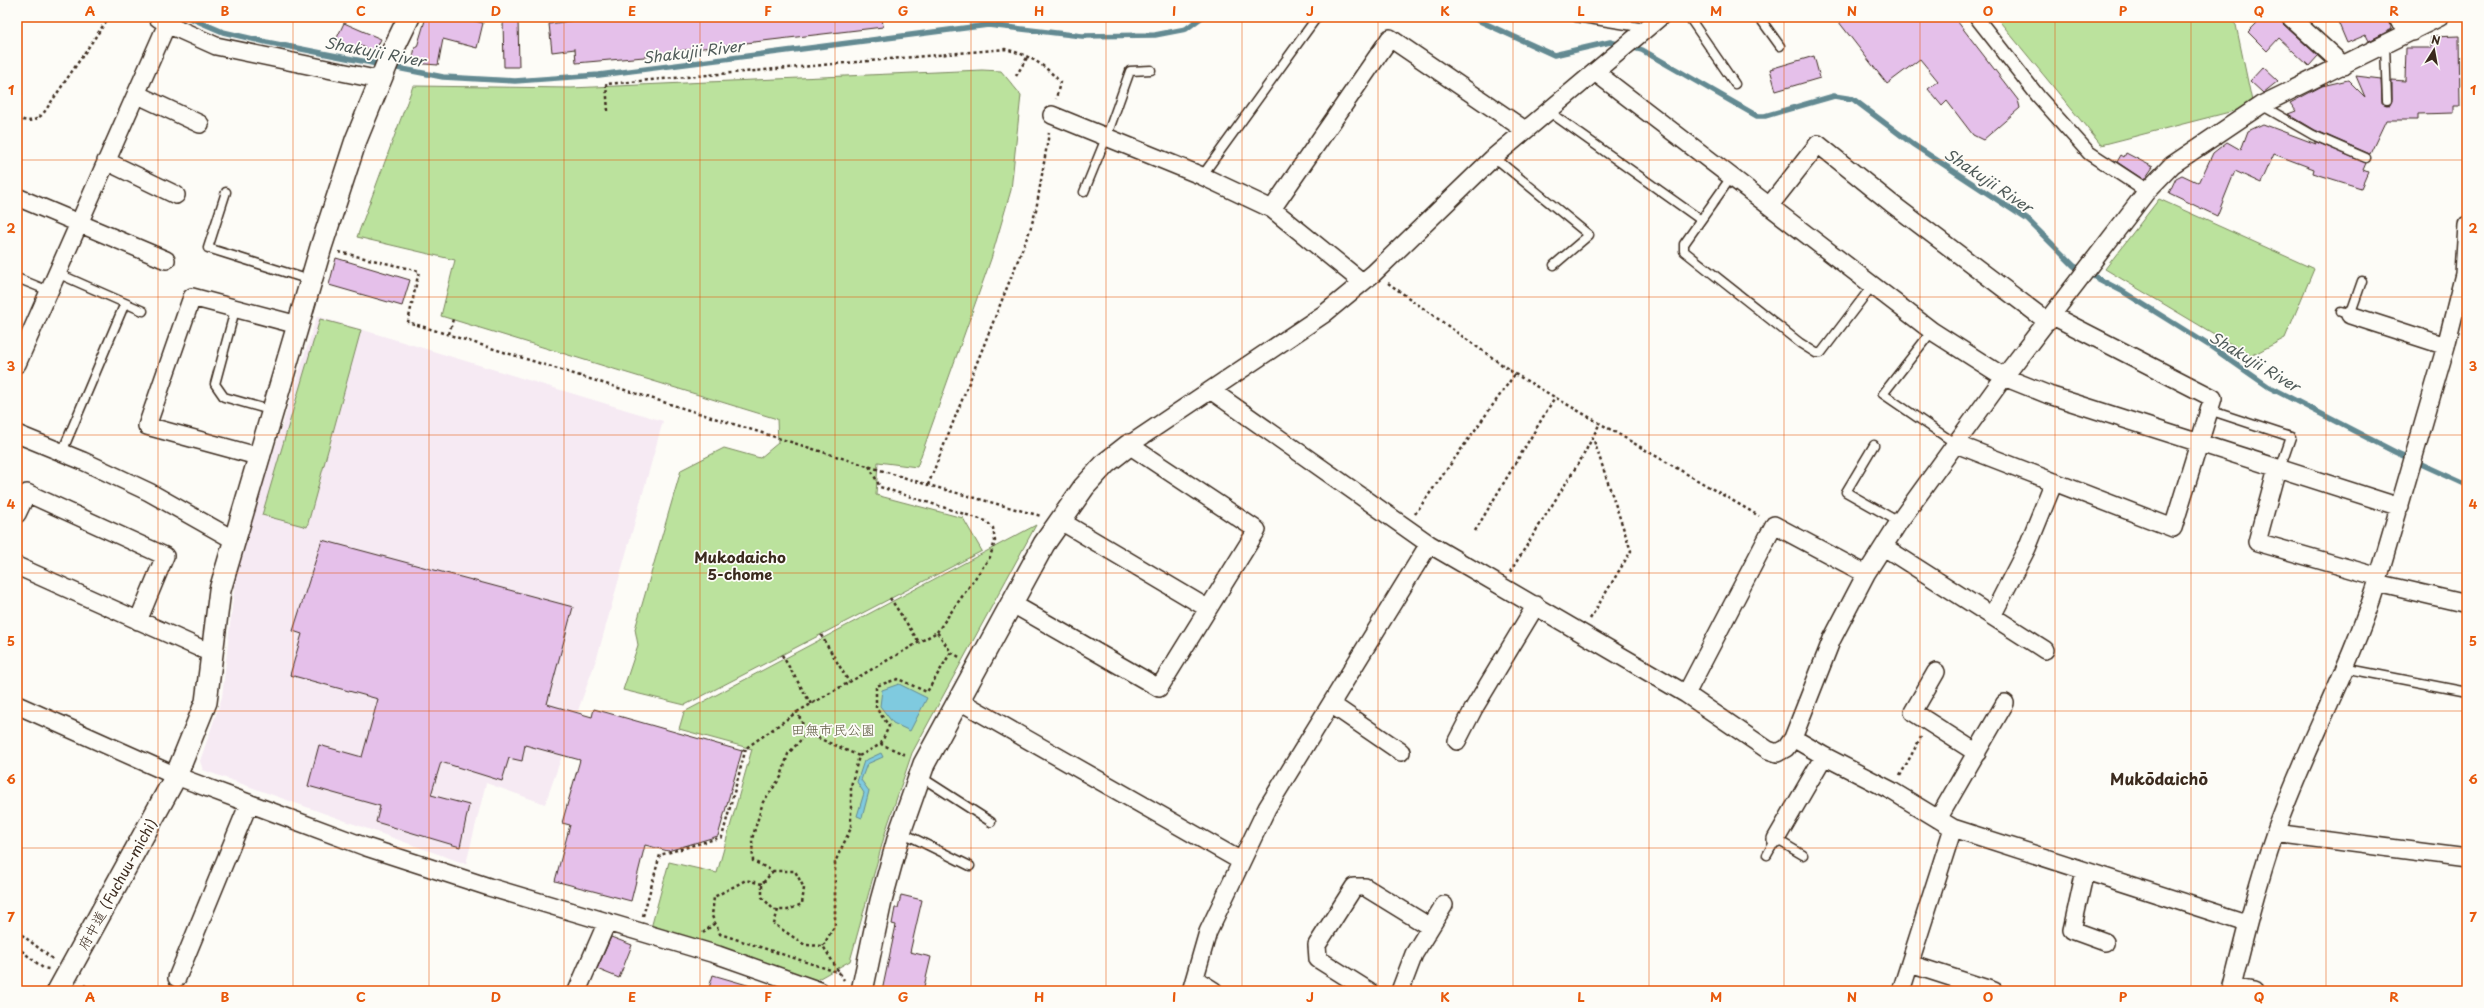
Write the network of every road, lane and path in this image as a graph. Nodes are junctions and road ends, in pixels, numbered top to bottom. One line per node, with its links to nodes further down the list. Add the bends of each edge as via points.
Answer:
1 (109, 17): 30 (path, via 43,114 25,122)
2 (409, 17): 22 (street, 府中道 (Fuchuu-michi))
3 (1317, 17): 37 (lane)
4 (1576, 17): 13 (lane)
5 (1660, 17): 13 (street)
6 (1689, 17): 23 (lane)
7 (1759, 17): 16 (lane)
8 (1976, 17): 39 (street, via 2038,96 2089,153)
9 (2290, 17): 18 (street)
10 (2396, 17): 14 (street)
11 (2440, 17): 14 (street)
12 (162, 20): 22 (street, via 216,46); 24 (street)
13 (1642, 32): 20 (street)
14 (2412, 32): 15 (street)
15 (2385, 45): 18 (street); 25 (lane)
16 (1780, 46)
17 (1028, 56): 21 (path); 27 (path, via 1005,49 606,84); 29 (path, via 1045,66 1060,82)
18 (2344, 66): 26 (street)
19 (1151, 70): 33 (lane, via 1130,71)
20 (1595, 72): 28 (street); 38 (street)
21 (1016, 76)
22 (381, 78): 49 (street, 府中道 (Fuchuu-michi), via 356,140)
23 (1735, 84)
24 (136, 94): 31 (street); 36 (street)
25 (2387, 100)
26 (2261, 105): 35 (lane, via 2313,135); 39 (street, via 2172,165)
27 (608, 111)
28 (1548, 111): 32 (street); 46 (lane)
29 (1052, 115): 33 (street); 88 (path, via 1036,210 1030,230)
30 (17, 118)
31 (200, 124)
32 (1525, 130): 34 (street); 45 (street, via 1390,38)
33 (1106, 138): 37 (street); 41 (lane)
34 (1494, 157): 51 (lane, via 1589,235); 53 (street)
35 (2366, 158)
36 (106, 161): 42 (street); 47 (street)
37 (1202, 176): 45 (street)
38 (1732, 176): 44 (street); 46 (lane)
39 (2147, 191): 64 (street)
40 (226, 192): 55 (lane, via 208,248)
41 (1084, 192)
42 (176, 195)
43 (17, 196): 47 (street)
44 (1770, 205): 57 (street); 64 (street, via 1818,144 1891,203)
45 (1272, 209): 53 (street)
46 (1701, 220): 57 (lane, via 1684,244 1684,251 1816,353 1821,353)
47 (80, 222): 50 (street); 52 (street)
48 (2467, 225): 68 (street, via 2464,274)
49 (321, 247): 55 (street, 府中道 (Fuchuu-michi)); 67 (path, via 419,272 408,322)
50 (166, 260)
51 (1554, 265)
52 (57, 272): 58 (street); 59 (lane)
53 (1368, 277): 70 (path); 72 (street, via 1324,314)
54 (17, 278): 58 (lane)
55 (311, 280): 65 (street, 府中道 (Fuchuu-michi))
56 (2362, 281): 62 (lane)
57 (1872, 286): 66 (street)
58 (49, 291): 69 (street)
59 (125, 303): 61 (lane); 83 (lane)
60 (235, 310): 65 (street); 75 (lane, via 215,384 224,397); 84 (street, via 192,297 147,426)
61 (143, 311)
62 (2345, 314): 68 (street)
63 (453, 319): 67 (path)
64 (2050, 319): 71 (street); 74 (street, via 2213,398)
65 (298, 326): 75 (street, 府中道 (Fuchuu-michi))
66 (1932, 331): 71 (street); 80 (lane, via 1883,394)
67 (449, 334): 85 (path)
68 (2446, 346): 89 (street)
69 (18, 356)
70 (1515, 374): 73 (path); 94 (path)
71 (2004, 377): 79 (street, via 2049,395); 80 (street)
72 (1212, 391): 81 (street); 94 (street)
73 (1555, 397): 76 (path); 95 (path)
74 (2209, 410): 79 (street); 86 (lane, via 2291,437)
75 (274, 411): 84 (street, 府中道 (Fuchuu-michi))
76 (1600, 424): 78 (path); 93 (path)
77 (17, 434): 83 (street)
78 (1592, 438): 102 (path); 111 (path, via 1631,551)
79 (2198, 443): 86 (street); 87 (street, via 2173,528)
80 (1956, 444): 87 (street); 92 (street)
81 (1129, 445): 91 (street, via 1106,463); 107 (street, via 1257,530)
82 (1874, 445): 92 (lane, via 1846,492)
83 (62, 452): 96 (street, via 149,492)
84 (261, 457): 96 (street, 府中道 (Fuchuu-michi))
85 (868, 466): 88 (path); 110 (path, via 880,487 986,521 993,528 995,541 990,557)
86 (2279, 469): 89 (street); 101 (street, via 2257,542)
87 (2054, 484): 108 (street, via 2027,548)
88 (928, 485): 91 (path)
89 (2400, 507): 101 (street)
90 (17, 514): 109 (street, via 27,493 165,556)
91 (1059, 520): 104 (street); 107 (street)
92 (1898, 522): 98 (street)
93 (1774, 524): 100 (street); 123 (street)
94 (1405, 527): 97 (street)
95 (1475, 531)
96 (236, 541): 116 (street, 府中道 (Fuchuu-michi), via 220,590)
97 (1429, 544): 102 (street); 127 (street)
98 (1884, 548): 100 (street); 108 (street)
99 (17, 566): 109 (street)
100 (1866, 574): 132 (street, via 1832,639)
101 (2378, 580): 105 (street); 119 (street, via 2366,620)
102 (1502, 585): 106 (street)
103 (890, 598): 113 (path)
104 (1011, 603): 107 (street, via 1159,688); 118 (street)
105 (2467, 604)
106 (1536, 605): 111 (street); 133 (street)
107 (1207, 608)
108 (1992, 616): 114 (street)
109 (138, 621): 116 (street)
110 (937, 632): 113 (path); 115 (path)
111 (1581, 632): 123 (street)
112 (821, 635): 121 (path)
113 (919, 642): 121 (path)
114 (2045, 650)
115 (951, 652): 118 (path); 134 (path, via 927,692 898,680 876,686 876,708 889,726)
116 (213, 654): 142 (street, 府中道 (Fuchuu-michi), via 206,702)
117 (782, 655): 126 (path)
118 (976, 667): 124 (street)
119 (2344, 668): 122 (lane); 149 (street)
120 (1936, 672): 130 (street, via 1912,712)
121 (849, 682): 126 (path)
122 (2467, 692)
123 (1686, 694): 132 (street, via 1768,750 1777,753 1786,748)
124 (958, 700): 141 (street); 154 (street)
125 (2005, 703): 138 (street)
126 (811, 704): 129 (path)
127 (1330, 704): 137 (street); 154 (street, via 1267,808)
128 (17, 705): 142 (street)
129 (797, 712): 131 (path); 135 (path)
130 (1929, 723): 138 (street); 143 (path)
131 (807, 733): 139 (path); 156 (path, via 788,754 781,777 762,802 752,839 753,861)
132 (1793, 738): 140 (street)
133 (1457, 741)
134 (881, 744): 139 (path); 141 (path)
135 (746, 748): 136 (path); 164 (path, via 722,836 660,855)
136 (742, 751)
137 (1401, 752)
138 (1977, 753): 145 (street)
139 (860, 756): 166 (path, via 851,786 851,828 835,862 835,925)
140 (1824, 756): 143 (street); 150 (street)
141 (921, 770): 146 (lane); 148 (street)
142 (176, 776): 144 (street); 169 (street, 府中道 (Fuchuu-michi))
143 (1892, 791): 145 (street)
144 (249, 803): 161 (street, via 431,868); 171 (street)
145 (1938, 819): 147 (street)
146 (991, 822)
147 (1953, 828): 157 (street); 168 (street)
148 (900, 832): 155 (lane); 173 (street)
149 (2276, 833): 153 (street); 162 (street)
150 (1776, 839): 151 (lane); 152 (lane)
151 (1767, 855)
152 (1803, 855)
153 (2467, 858)
154 (1241, 861): 172 (street, via 1208,932)
155 (970, 866)
156 (773, 871): 158 (path); 160 (path, via 795,871 804,888 802,904 788,910)
157 (2085, 871): 162 (street); 165 (street, via 2072,930)
158 (762, 884): 160 (path, via 762,897 774,910); 170 (path, via 746,880 714,897 712,916 720,934)
159 (1444, 905): 163 (street)
160 (778, 910): 166 (path, via 774,924 805,945)
161 (607, 922): 164 (street); 176 (street)
162 (2247, 923): 174 (street)
163 (1430, 927): 179 (street, via 1365,887 1354,888 1317,945 1318,959); 180 (street, via 1414,954)
164 (638, 932): 177 (street, via 718,955)
165 (2105, 942)
166 (823, 946): 170 (path)
167 (17, 947): 169 (path, via 43,968)
168 (1910, 964): 181 (street); 182 (street)
169 (68, 972): 175 (street, 府中道 (Fuchuu-michi))
170 (840, 973): 173 (path)
171 (177, 978)
172 (1193, 985): 178 (street)
173 (855, 988)
174 (2231, 989): 183 (street)
175 (58, 991)
176 (577, 991)
177 (820, 991)
178 (1214, 991)
179 (1369, 991)
180 (1400, 991)
181 (1901, 991)
182 (1994, 991)
183 (2254, 991)

